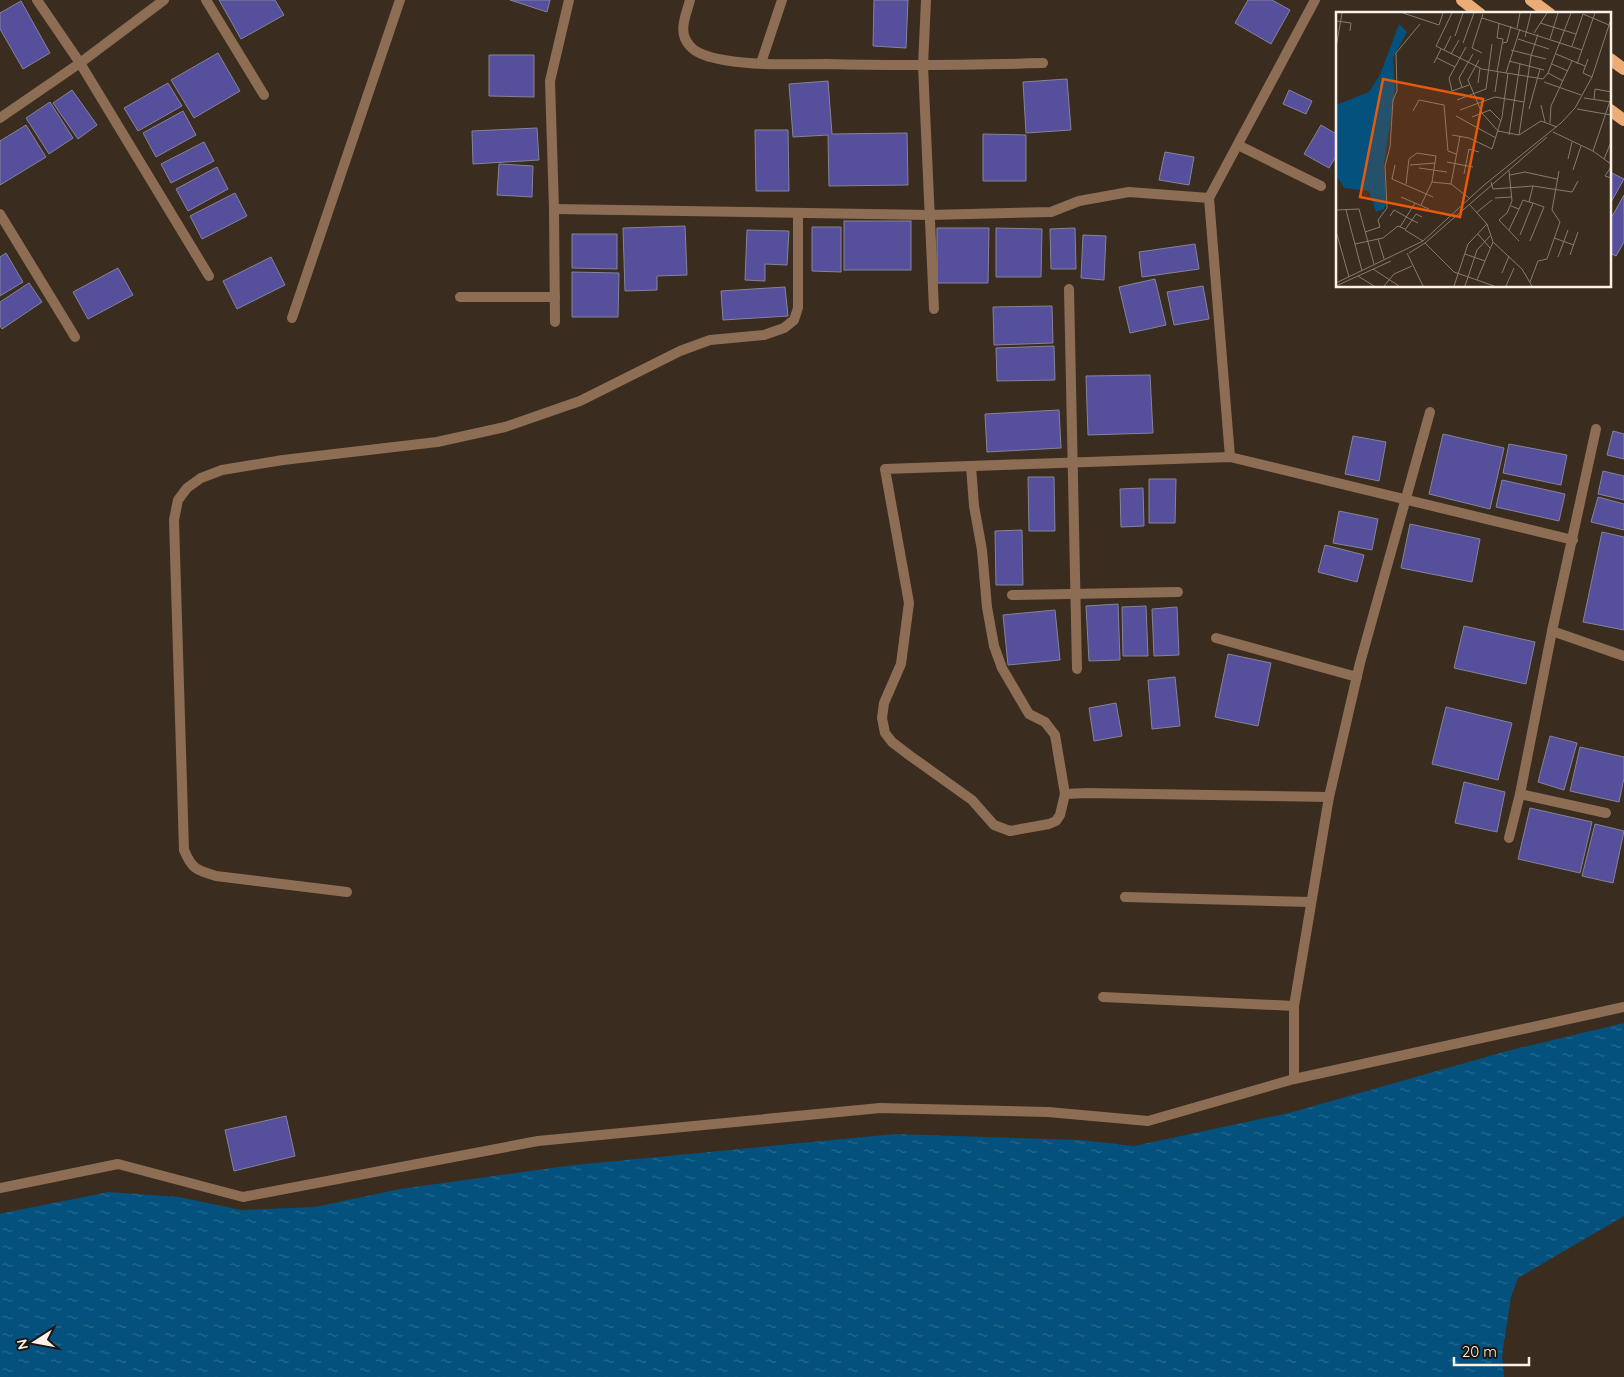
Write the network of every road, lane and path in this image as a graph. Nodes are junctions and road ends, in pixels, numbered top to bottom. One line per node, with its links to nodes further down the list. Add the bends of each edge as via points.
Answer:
1 (37, 0): 15 (street)
2 (164, 0): 15 (street)
3 (206, 0): 20 (street)
4 (400, 0): 36 (street)
5 (569, 0): 27 (street, via 550,81)
6 (690, 0): 16 (street, via 682,29 691,48 724,60)
7 (782, 0): 16 (street)
8 (926, 0): 18 (street)
9 (1315, 0): 24 (street)
10 (1462, 0): 12 (main road)
11 (1531, 0): 13 (main road)
12 (1477, 12)
13 (1547, 12)
14 (1612, 61): 19 (main road)
15 (80, 63): 22 (street); 31 (street)
16 (761, 63): 18 (street)
17 (1043, 63): 18 (street)
18 (923, 66): 30 (street)
19 (1624, 70)
20 (264, 95)
21 (1612, 111): 23 (main road)
22 (0, 118)
23 (1624, 120)
24 (1238, 144): 25 (street); 26 (street)
25 (1320, 186)
26 (1209, 198): 30 (street, via 1129,192 1078,201 1051,212); 41 (street)
27 (554, 209): 28 (street); 34 (street)
28 (798, 213): 30 (street); 59 (street, via 798,308 794,320 784,328 764,335 710,340 680,351 580,401 505,427 437,442 222,470 201,478 178,500 174,520 184,850 190,864 197,870 216,876)
29 (0, 214): 38 (street)
30 (930, 215): 35 (street)
31 (209, 276)
32 (1069, 289): 42 (street)
33 (460, 297): 34 (street)
34 (554, 297): 37 (street)
35 (934, 309)
36 (292, 318)
37 (555, 322)
38 (75, 337)
39 (1430, 412): 44 (street)
40 (1596, 429): 45 (street)
41 (1230, 457): 42 (street); 44 (street)
42 (1072, 463): 43 (street); 48 (street)
43 (971, 466): 54 (street, via 994,646 1002,668 1029,714 1045,722 1055,735); 54 (street, via 885,469 909,603 900,664 884,704 885,733 892,742 972,800 994,825 1010,831 1056,821)
44 (1406, 499): 45 (street); 53 (street)
45 (1572, 540): 49 (street)
46 (1178, 592): 48 (street)
47 (1012, 594): 48 (street)
48 (1074, 594): 52 (street)
49 (1552, 631): 51 (street); 55 (street)
50 (1216, 638): 53 (street)
51 (1624, 656)
52 (1077, 670)
53 (1357, 677): 56 (street)
54 (1065, 794): 56 (street)
55 (1520, 794): 57 (street); 58 (street)
56 (1329, 797): 61 (street)
57 (1606, 814)
58 (1508, 838)
59 (347, 892)
60 (1125, 897): 61 (street)
61 (1311, 902): 63 (street)
62 (1103, 996): 63 (street)
63 (1294, 1006): 65 (street)
64 (1624, 1007): 65 (street)
65 (1294, 1079): 66 (street, via 1148,1121 1048,1112 880,1108 538,1141 243,1198 118,1164)
66 (0, 1188)

